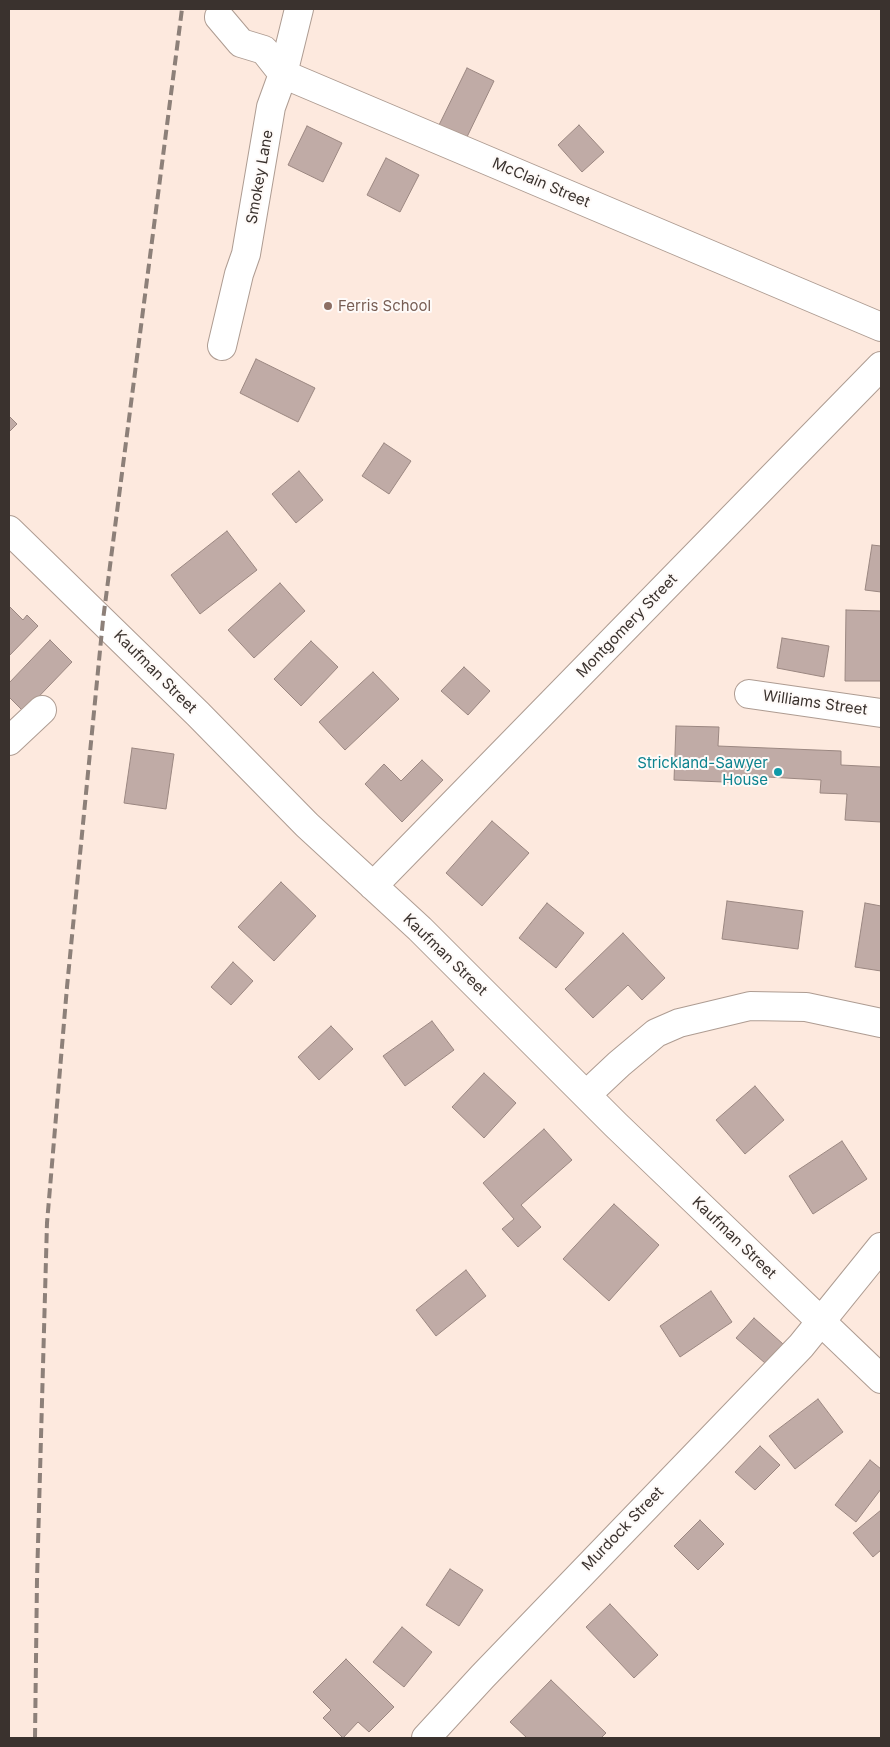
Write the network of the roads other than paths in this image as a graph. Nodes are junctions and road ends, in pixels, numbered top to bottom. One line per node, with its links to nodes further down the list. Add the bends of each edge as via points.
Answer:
1 (299, 9): 3 (street, Smokey Lane)
2 (219, 17): 3 (street, McClain Street, via 241,43 264,50)
3 (283, 74): 4 (street, McClain Street); 5 (street, Smokey Lane, via 272,107 246,254)
4 (881, 327)
5 (222, 346)
6 (881, 366): 12 (street, Montgomery Street)
7 (9, 530): 12 (street, Kaufman Street)
8 (749, 694): 10 (street, Williams Street)
9 (42, 710): 11 (street)
10 (881, 713)
11 (9, 741)
12 (373, 886): 14 (street, Kaufman Street)
13 (881, 1023): 14 (street, via 806,1007 750,1006 679,1023 656,1033)
14 (586, 1095): 16 (street, Kaufman Street)
15 (881, 1247): 16 (street, Murdock Street)
16 (821, 1321): 17 (street, Kaufman Street); 18 (street, Murdock Street, via 801,1346)
17 (881, 1379)
18 (426, 1738)

